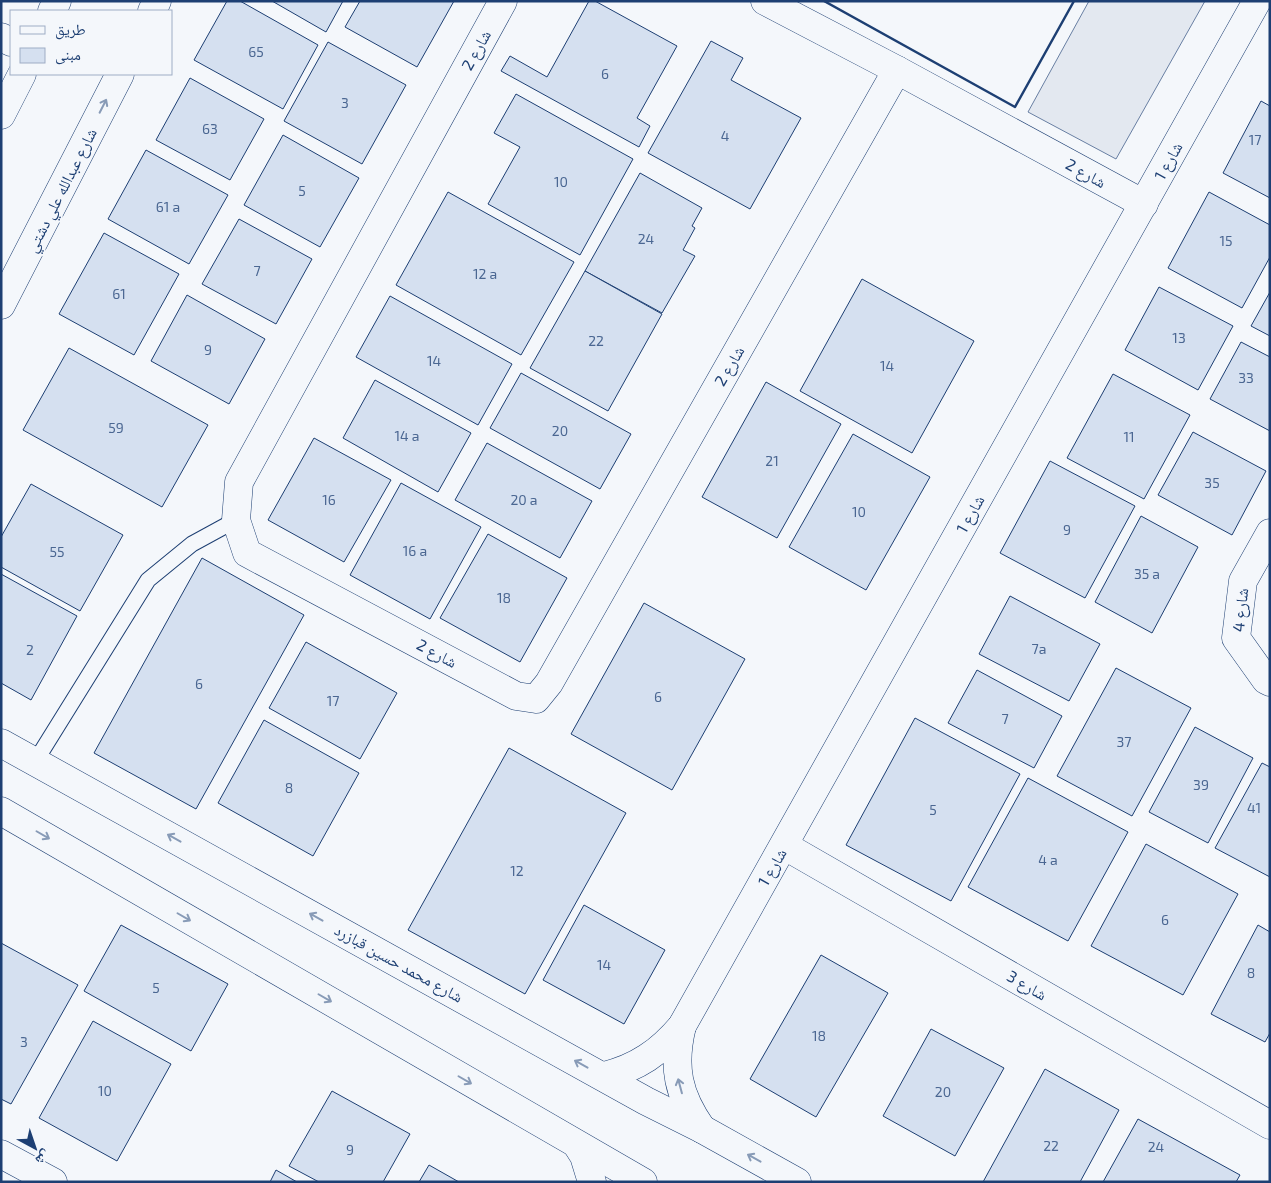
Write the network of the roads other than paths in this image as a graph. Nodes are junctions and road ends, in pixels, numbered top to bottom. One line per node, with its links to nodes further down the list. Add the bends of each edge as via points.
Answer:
1 (503, 1): 10 (street, شارع 2, via 239,482)
2 (765, 1): 4 (street, شارع 2)
3 (1257, 1): 8 (street, شارع 1)
4 (897, 70): 8 (street, شارع 2); 10 (street, شارع 2, via 554,674 536,699 516,696 247,553)
5 (21, 75): 7 (street)
6 (119, 75): 9 (street, شارع عبدالله علي دشتي, one-way to 6)
7 (1, 115)
8 (1144, 204): 16 (street, شارع 1)
9 (1, 305)
10 (236, 520): 14 (lane, via 192,544 148,580)
11 (1270, 533): 12 (street, شارع 4, via 1243,581 1236,638)
12 (1270, 682)
13 (1, 743): 14 (street, شارع محمد حسين قبازرد)
14 (35, 762): 18 (street, شارع محمد حسين قبازرد, one-way to 14)
15 (1, 811): 21 (street, one-way to 21)
16 (784, 846): 17 (street, شارع 1); 19 (street, شارع 3)
17 (682, 1026): 18 (street, شارع 1, via 648,1059 619,1073); 20 (street, شارع 1, one-way to 17, via 688,1106 679,1080 677,1053)
18 (604, 1076): 20 (street, شارع محمد حسين قبازرد)
19 (1270, 1125)
20 (702, 1129): 26 (street, شارع محمد حسين قبازرد, one-way to 20)
21 (577, 1145): 24 (street); 25 (street)
22 (1, 1154): 23 (street)
23 (53, 1182)
24 (592, 1182)
25 (644, 1182)
26 (797, 1182)

